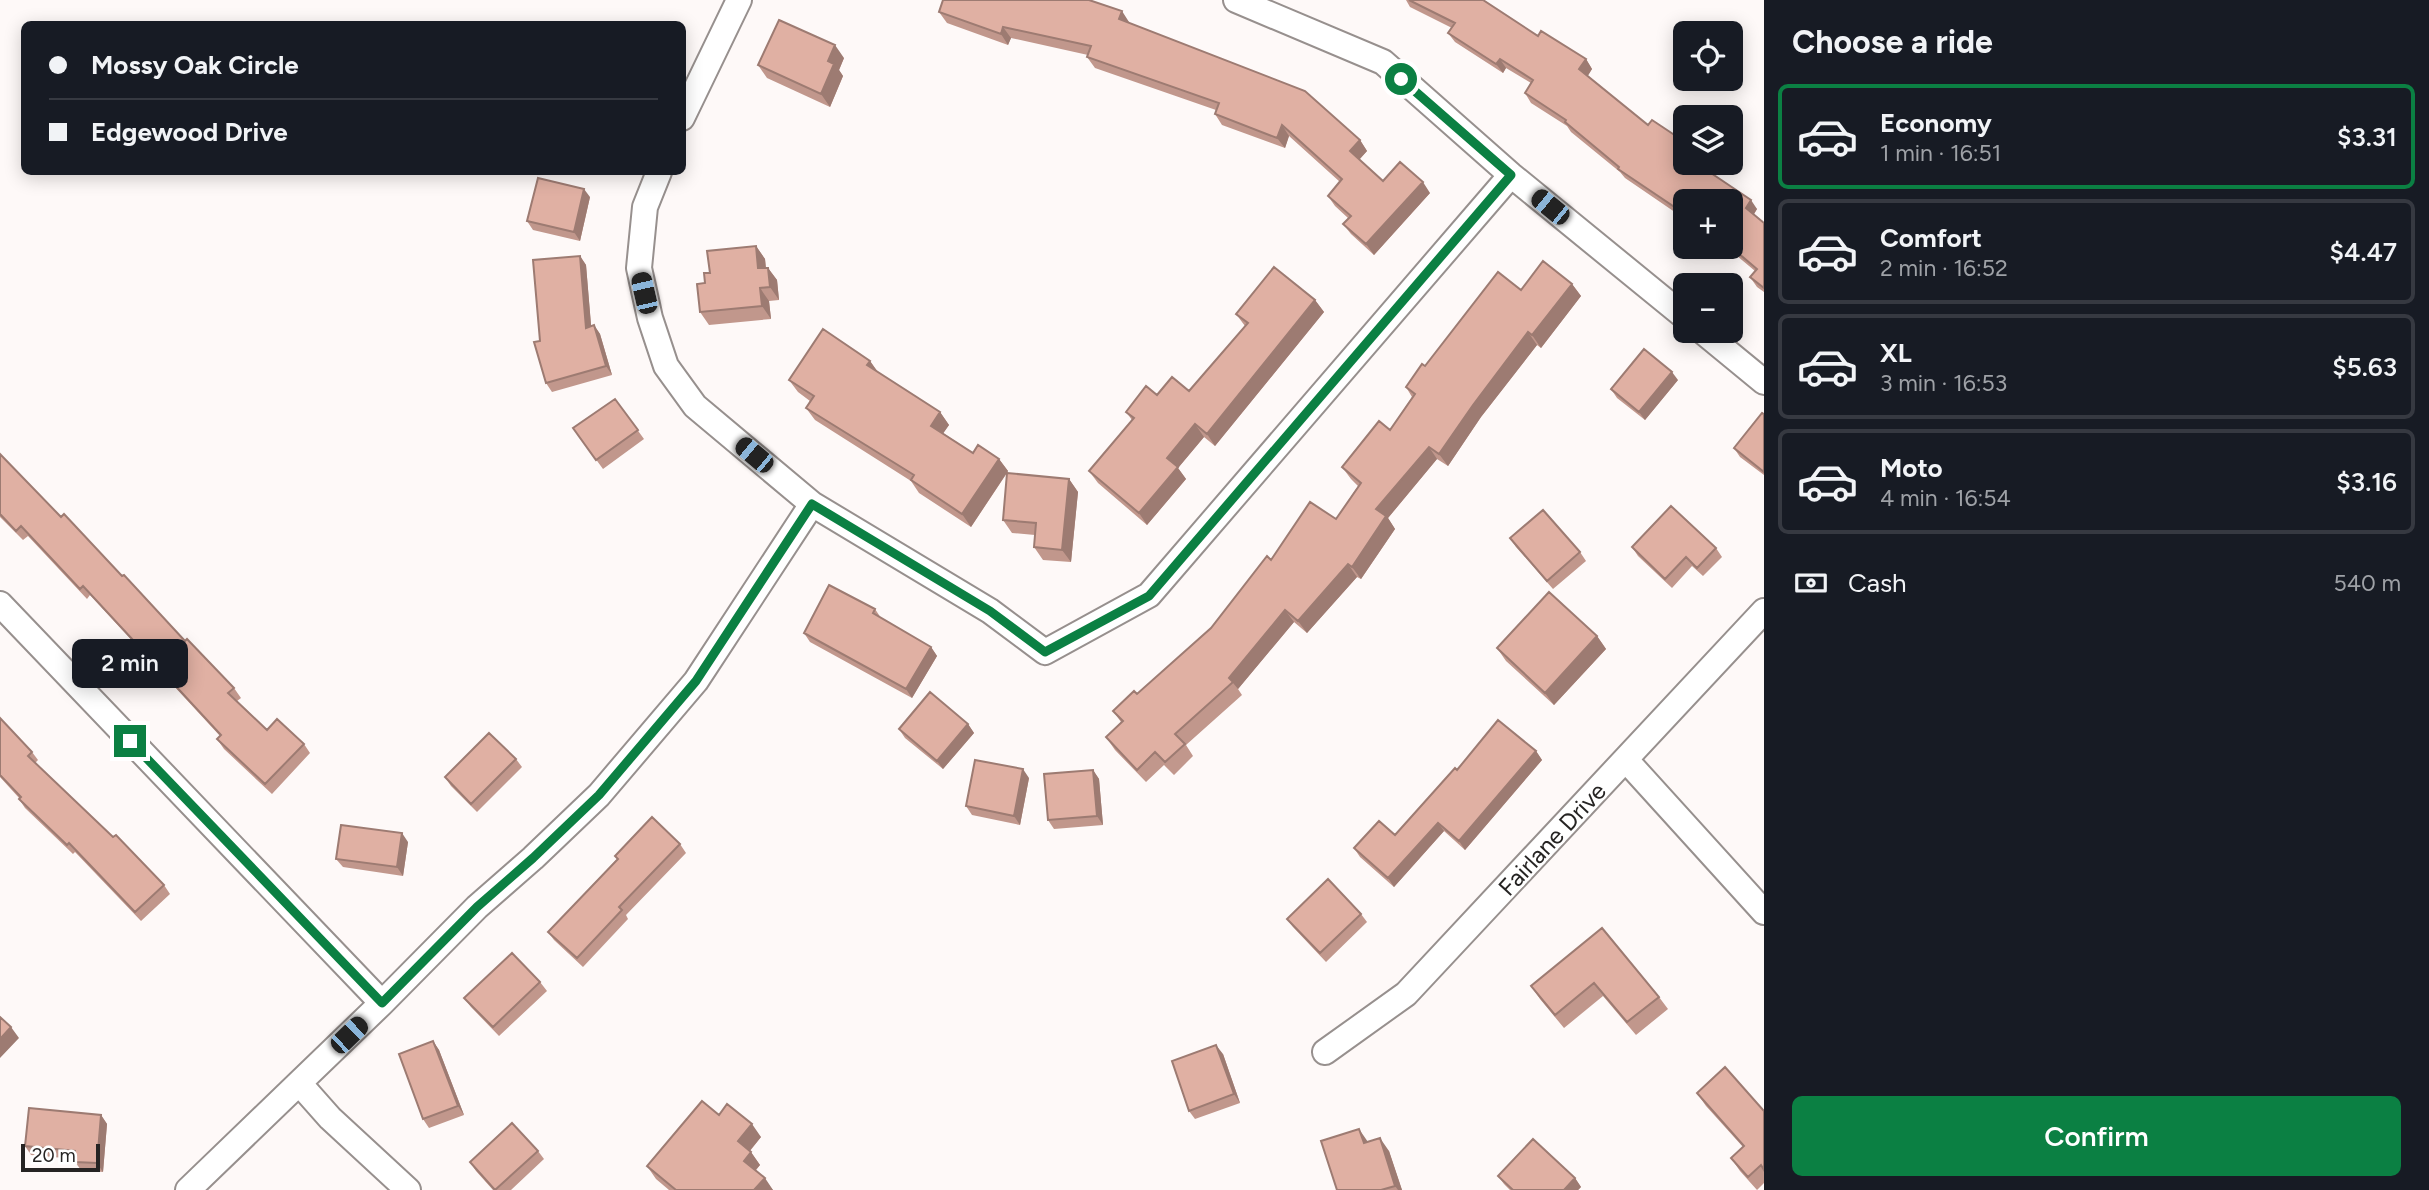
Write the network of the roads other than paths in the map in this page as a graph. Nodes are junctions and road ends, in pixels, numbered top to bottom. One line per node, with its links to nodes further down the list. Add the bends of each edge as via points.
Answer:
1 (740, 0): 3 (street)
2 (1236, 0): 5 (street, via 1383,62)
3 (686, 109)
4 (658, 175): 9 (street, via 645,206 639,268 666,366 695,407)
5 (1511, 175): 6 (street); 9 (street, via 1149,596 1045,652 990,611)
6 (1673, 307)
7 (1717, 343): 8 (street)
8 (1764, 382)
9 (812, 504): 14 (street, via 696,681 599,795 477,907)
10 (0, 604): 14 (street)
11 (1764, 611): 12 (street, Fairlane Drive)
12 (1626, 761): 13 (street); 15 (street, Fairlane Drive, via 1406,994)
13 (1764, 912)
14 (382, 1003): 16 (street)
15 (1325, 1052)
16 (299, 1083): 17 (street); 18 (street)
17 (188, 1190)
18 (408, 1190)

